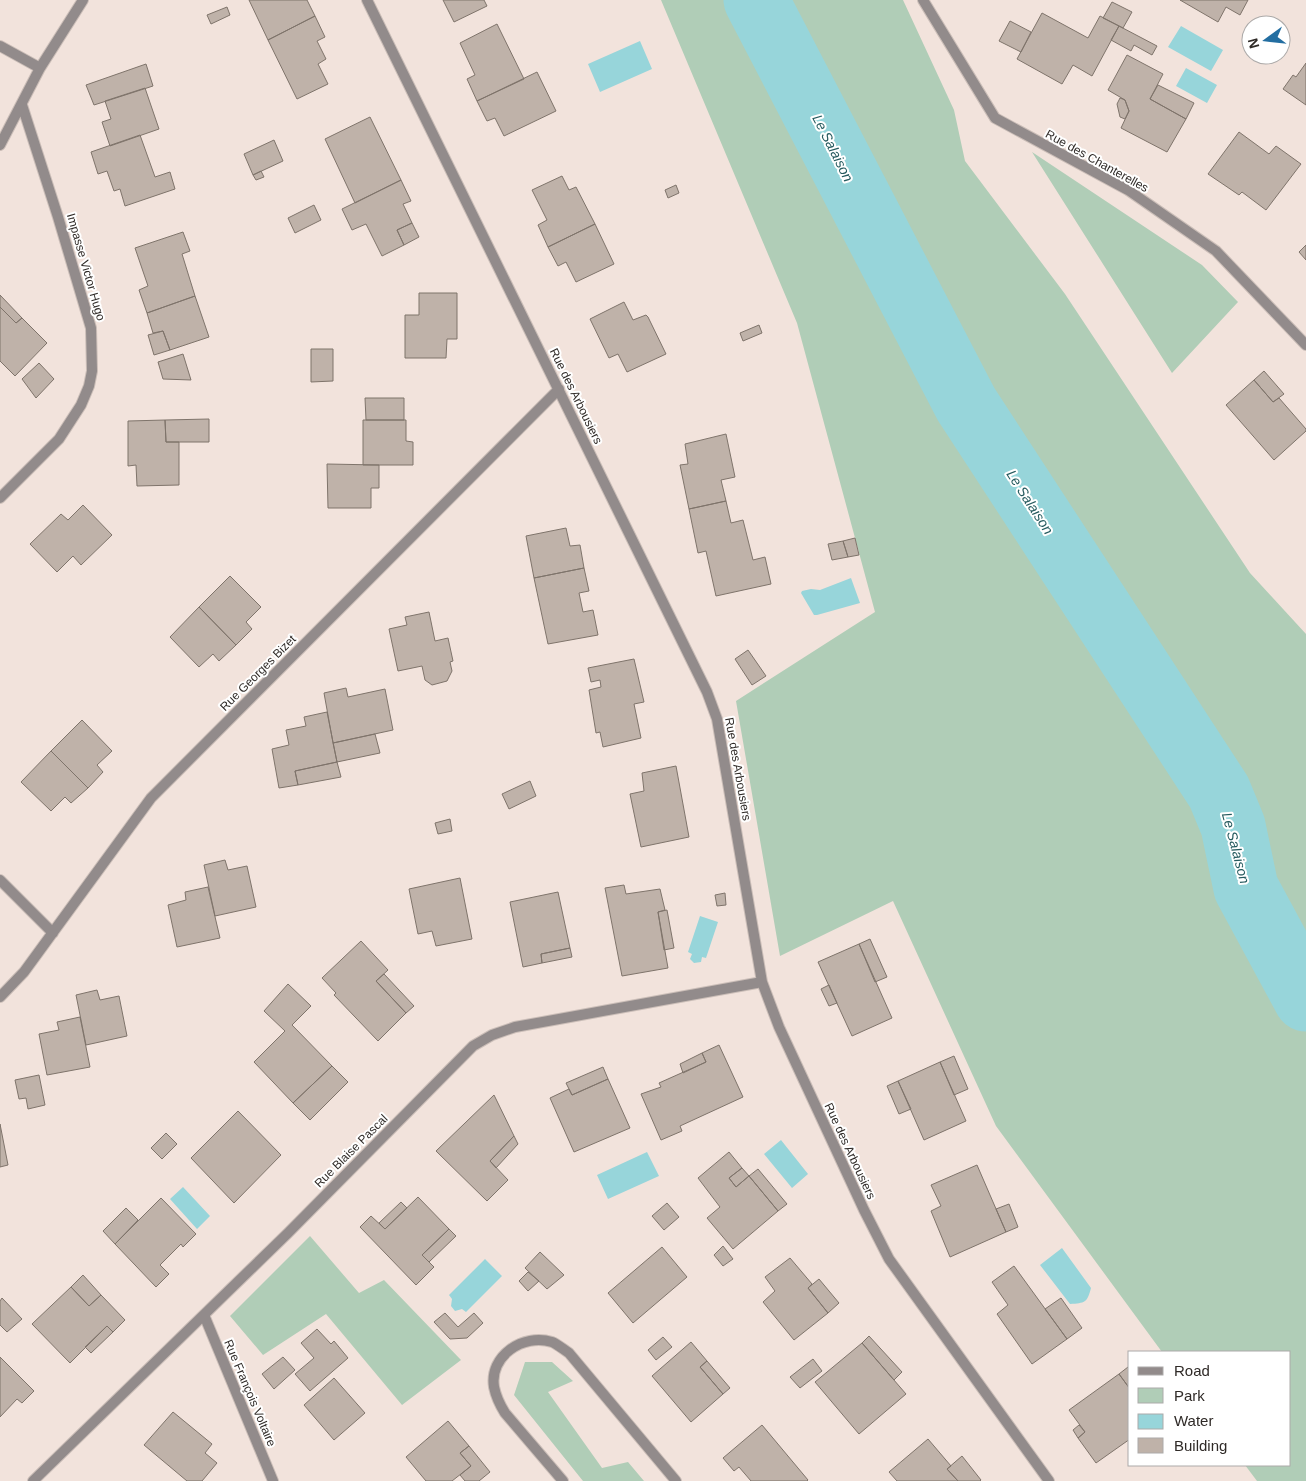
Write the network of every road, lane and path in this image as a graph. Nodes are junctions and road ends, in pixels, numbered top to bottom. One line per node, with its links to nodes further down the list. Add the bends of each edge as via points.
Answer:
1 (83, 0): 5 (street)
2 (367, 0): 9 (street, Rue des Arbousiers)
3 (923, 0): 8 (street, Rue des Chanterelles, via 995,118 1128,190 1216,251)
4 (0, 46): 5 (street)
5 (40, 68): 6 (street)
6 (22, 105): 7 (street); 10 (street, Impasse Victor Hugo, via 92,328 92,371 81,405 59,439)
7 (0, 145)
8 (1306, 345)
9 (559, 389): 12 (street, Rue Georges Bizet, via 150,798); 13 (street, Rue des Arbousiers, via 717,719)
10 (0, 498)
11 (0, 880): 12 (street)
12 (53, 933): 14 (street, Rue Georges Bizet, via 24,972)
13 (762, 982): 15 (street, Rue Blaise Pascal, via 515,1027 473,1046); 20 (street, Rue des Arbousiers, via 779,1027 890,1259)
14 (0, 997)
15 (204, 1314): 16 (street, Rue Blaise Pascal); 17 (street, Rue François Voltaire)
16 (33, 1481)
17 (273, 1481)
18 (563, 1481): 19 (street, via 498,1401 494,1386 495,1370 503,1356 518,1344 534,1340 552,1342 569,1353)
19 (676, 1481)
20 (1049, 1481)

